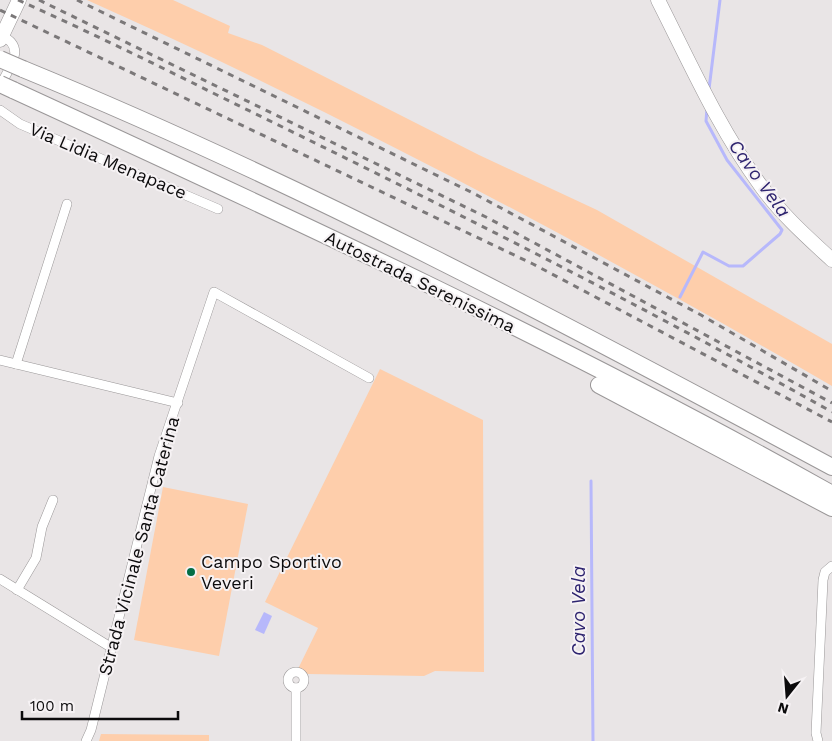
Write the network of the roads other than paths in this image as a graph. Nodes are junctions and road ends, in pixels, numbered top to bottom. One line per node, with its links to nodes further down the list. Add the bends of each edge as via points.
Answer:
1 (19, 0): 3 (main road)
2 (658, 0): 11 (main road, via 723,128 762,188 797,228)
3 (1, 38): 5 (street, via 11,40 17,54)
4 (0, 59): 17 (highway, Autostrada Serenissima, bridge, via 124,110 361,222 677,384)
5 (4, 87): 7 (highway, Autostrada Serenissima)
6 (0, 110): 9 (street, Via Lidia Menapace, via 20,124)
7 (243, 196): 10 (highway); 18 (highway, Autostrada Serenissima, via 593,368)
8 (67, 204): 13 (street)
9 (218, 209)
10 (308, 238)
11 (832, 260)
12 (0, 360): 13 (street)
13 (16, 364): 16 (street)
14 (370, 378): 16 (street, Strada Vicinale Santa Caterina, via 214,292)
15 (598, 385): 20 (highway)
16 (178, 404): 24 (street, Strada Vicinale Santa Caterina, via 159,456)
17 (832, 468)
18 (832, 494)
19 (53, 500): 23 (street, via 42,526 36,558)
20 (832, 508)
21 (832, 566): 28 (street, via 825,572 823,580)
22 (0, 579): 23 (street)
23 (17, 590): 24 (street)
24 (112, 648): 26 (street, Strada Vicinale Santa Caterina, via 92,730)
25 (296, 688): 27 (street)
26 (86, 741)
27 (296, 741)
28 (818, 741)

